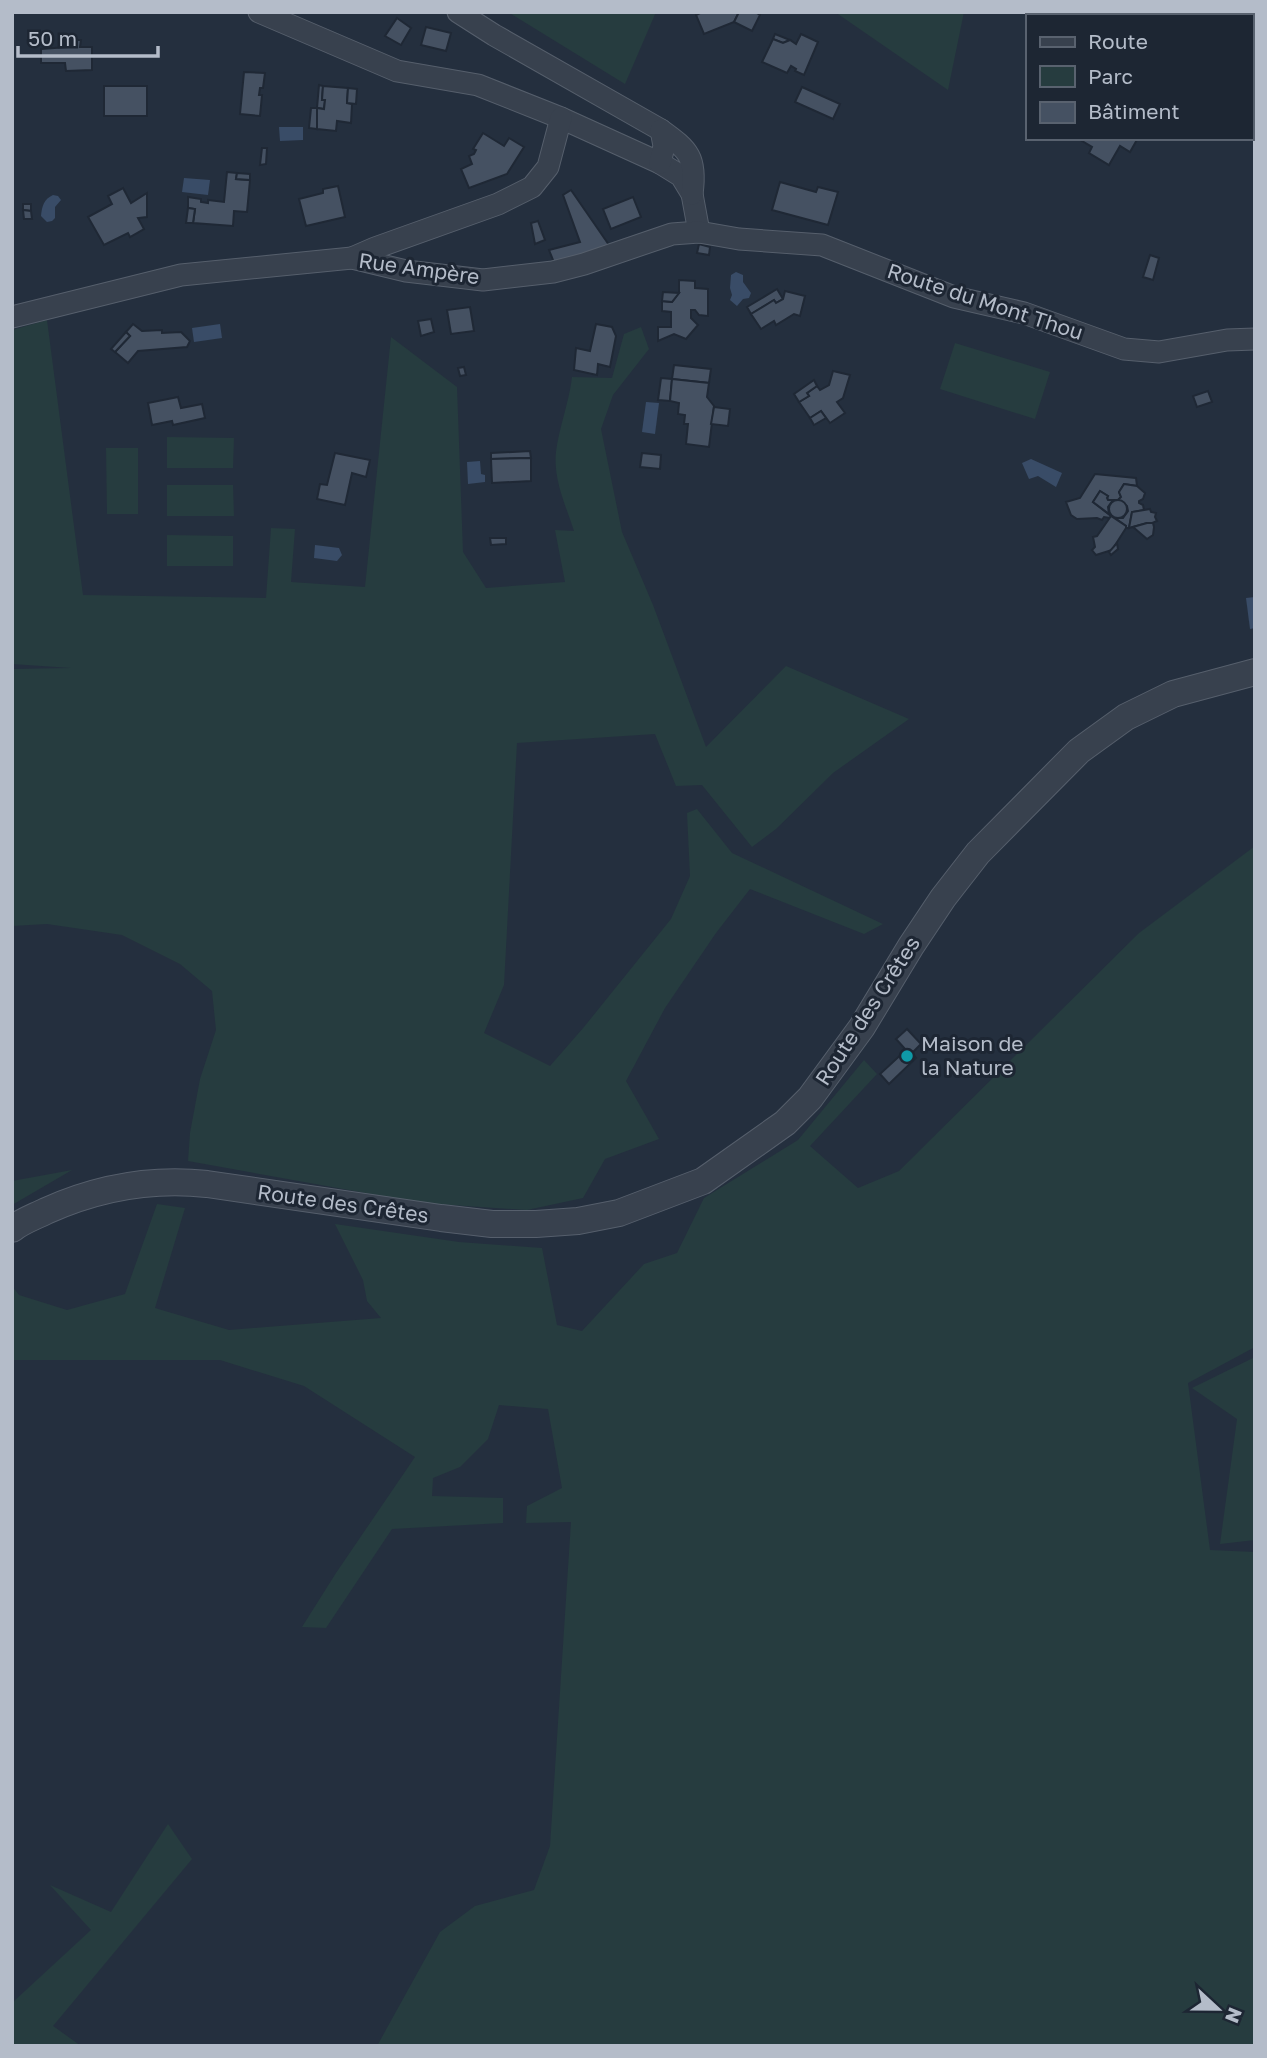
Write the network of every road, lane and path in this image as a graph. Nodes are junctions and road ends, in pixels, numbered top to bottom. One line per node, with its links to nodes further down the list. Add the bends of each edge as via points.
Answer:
1 (260, 12): 3 (street, via 397,71 478,85)
2 (458, 12): 4 (street)
3 (561, 118): 5 (street); 8 (street, via 548,167 532,187)
4 (661, 130): 5 (street); 6 (street, via 691,159 695,174)
5 (660, 163): 6 (street, via 681,176)
6 (692, 194): 7 (street)
7 (699, 232): 8 (street, Rue Ampère, via 672,234 553,272 483,279 406,271); 10 (street, Route du Mont Thou, via 822,245 954,297 1024,313 1124,349 1159,352)
8 (352, 258): 9 (street, Rue Ampère, via 181,275)
9 (12, 317)
10 (1255, 339)
11 (1255, 672): 12 (street, Route des Crêtes, via 1173,694 1126,717 1079,751 978,853 943,898 862,1027 810,1098 785,1123 702,1181 619,1213 536,1224 492,1224 207,1184 150,1182 71,1200)
12 (12, 1229)

